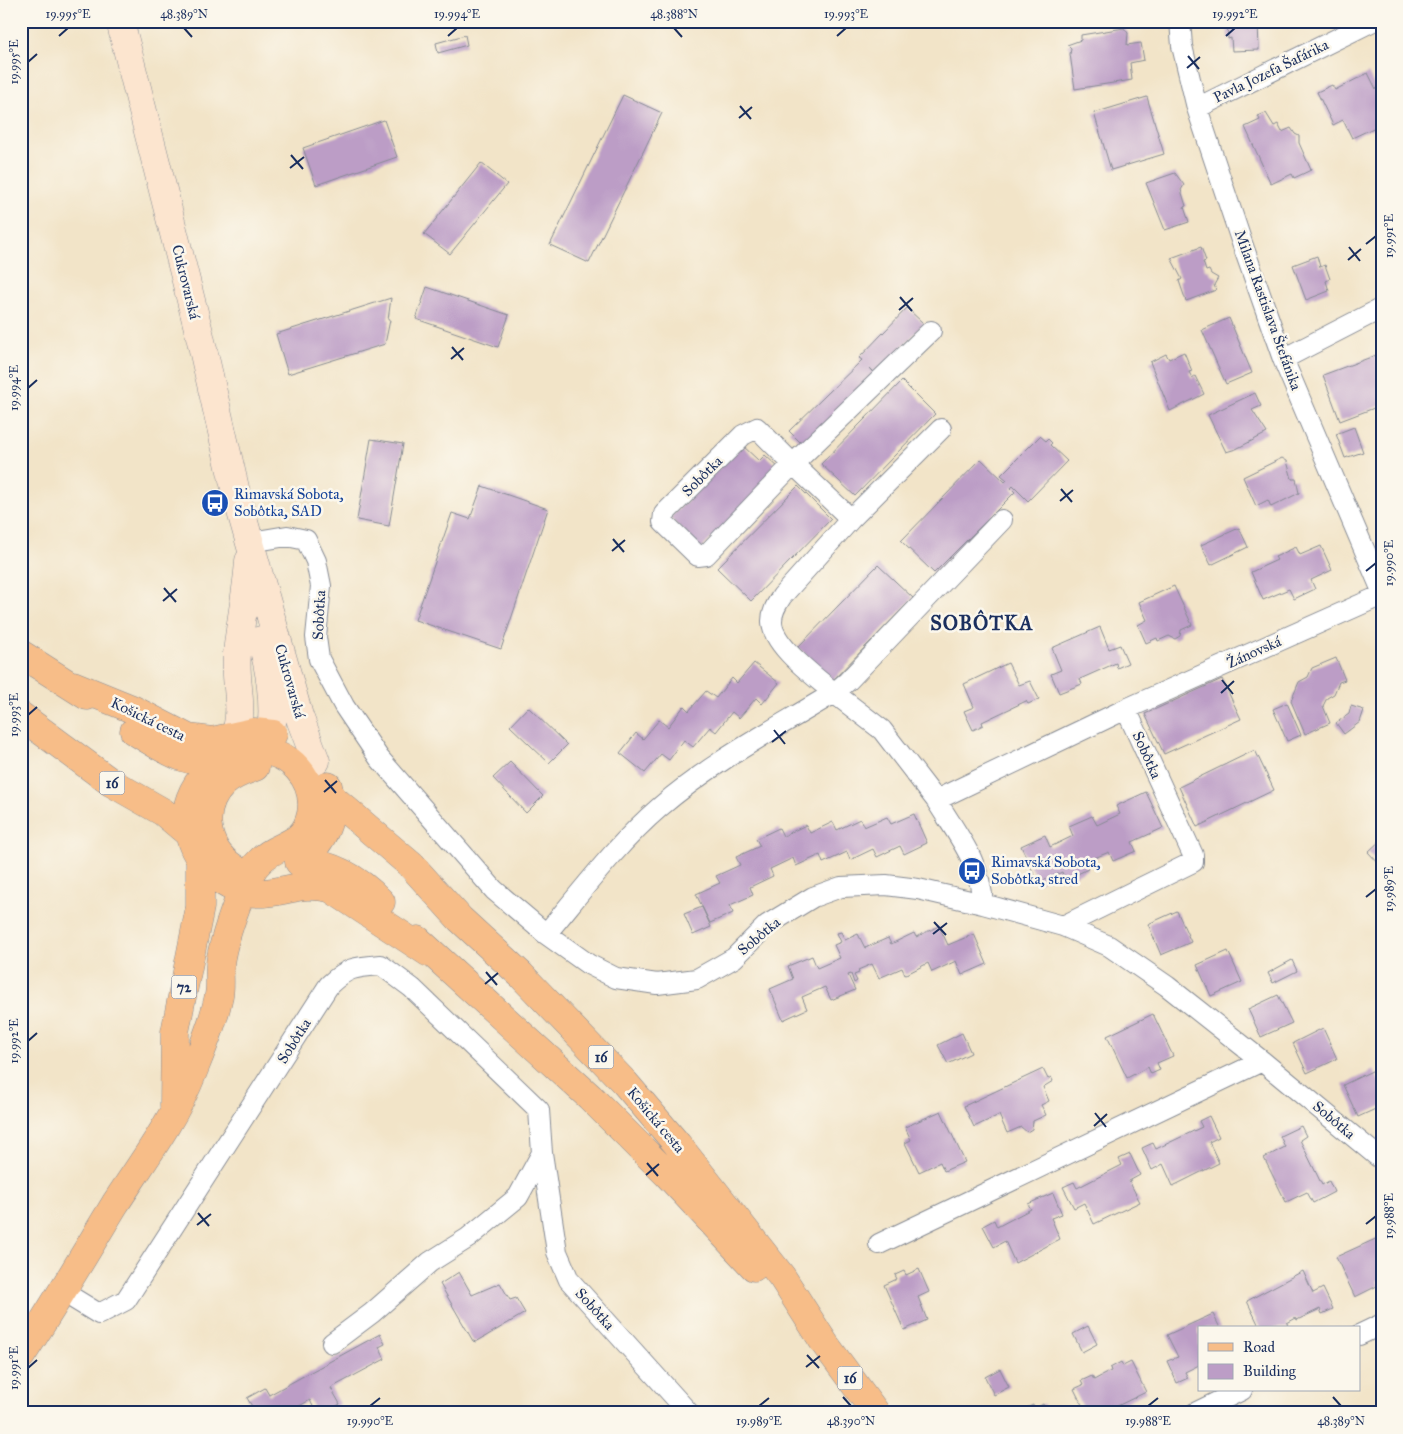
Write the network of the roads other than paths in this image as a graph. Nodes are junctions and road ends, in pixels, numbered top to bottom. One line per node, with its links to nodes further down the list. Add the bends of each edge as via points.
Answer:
1 (120, 21): 12 (main road, Cukrovarská, via 238,501)
2 (1180, 21): 4 (street, Milana Rastislava Štefánika, via 1182,46)
3 (1373, 21): 4 (street, Pavla Jozefa Šafárika)
4 (1197, 108): 7 (street, Milana Rastislava Štefánika)
5 (1382, 308): 7 (street)
6 (931, 331): 9 (street, Sobôtka)
7 (1283, 359): 13 (street, Milana Rastislava Štefánika)
8 (941, 430): 10 (street)
9 (793, 464): 9 (street, Sobôtka, via 706,555 698,556 663,522 664,514 743,434 757,428); 10 (street, Sobôtka)
10 (851, 519): 16 (street, via 782,596 772,620 772,630 778,642)
11 (1002, 520): 16 (street)
12 (251, 542): 19 (main road, Cukrovarská, via 247,593 257,722); 20 (main road, Cukrovarská, via 299,716); 29 (street, Sobôtka, via 287,536 306,540 316,562 321,586 316,637 319,659 344,706 379,758 494,890)
13 (1382, 590)
14 (1382, 595): 17 (street, Žánovská)
15 (21, 654): 19 (main road, Košická cesta, via 73,685 132,709 188,738)
16 (834, 693): 21 (street, via 882,730); 29 (street, via 707,770 659,808 617,849)
17 (1126, 708): 21 (street); 28 (street, Sobôtka, via 1193,855 1193,862)
18 (30, 722): 22 (main road, Košická cesta / 16); 24 (main road, Košická cesta / 16, via 112,783)
19 (249, 744): 20 (main road, via 289,738); 22 (main road, via 209,770); 23 (main road, via 293,763); 24 (main road, via 256,767 224,783)
20 (316, 761): 23 (main road, via 325,777)
21 (936, 800): 27 (street, via 974,861 981,882)
22 (188, 806): 24 (main road, Košická cesta / 16)
23 (324, 806): 26 (main road, via 325,833 316,847); 26 (main road, via 310,816 292,843 261,860); 40 (main road, Košická cesta / 16, via 401,878 460,920 521,975 587,1043 677,1144 782,1277)
24 (197, 830): 25 (main road, Košická cesta / 16); 26 (main road, Košická cesta / 16, via 236,869)
25 (200, 861): 26 (main road, Košická cesta / 16, via 224,883); 32 (main road, 72, via 199,915 175,1032)
26 (267, 878): 30 (main road, Košická cesta / 16, via 330,888); 30 (main road, Košická cesta / 16, via 315,862 347,874 378,899); 32 (main road, 72, via 220,962 219,993 207,1035)
27 (983, 904): 28 (street, Sobôtka); 29 (street, Sobôtka, via 886,885 841,887 813,898 767,925 734,958 697,980 657,984 616,978 588,964)
28 (1063, 926): 31 (street, Sobôtka, via 1109,946 1167,986)
29 (546, 934)
30 (429, 953): 40 (main road, Košická cesta / 16, via 537,1047 631,1137)
31 (1262, 1061): 34 (street, Sobôtka); 35 (street)
32 (174, 1114): 36 (main road, 72)
33 (542, 1153): 36 (street, Sobôtka, via 539,1110 412,988 380,964 360,966 344,971 329,985 126,1300 99,1314); 39 (street, via 518,1198 468,1238 430,1262); 43 (street, Sobôtka, via 558,1252 569,1280)
34 (1382, 1160)
35 (879, 1244)
36 (63, 1292): 41 (main road, 72)
37 (1382, 1324): 38 (street)
38 (1360, 1335)
39 (332, 1343)
40 (824, 1344): 44 (main road, Košická cesta / 16)
41 (21, 1356)
42 (1238, 1392): 45 (street)
43 (689, 1413)
44 (876, 1413)
45 (1195, 1413)

